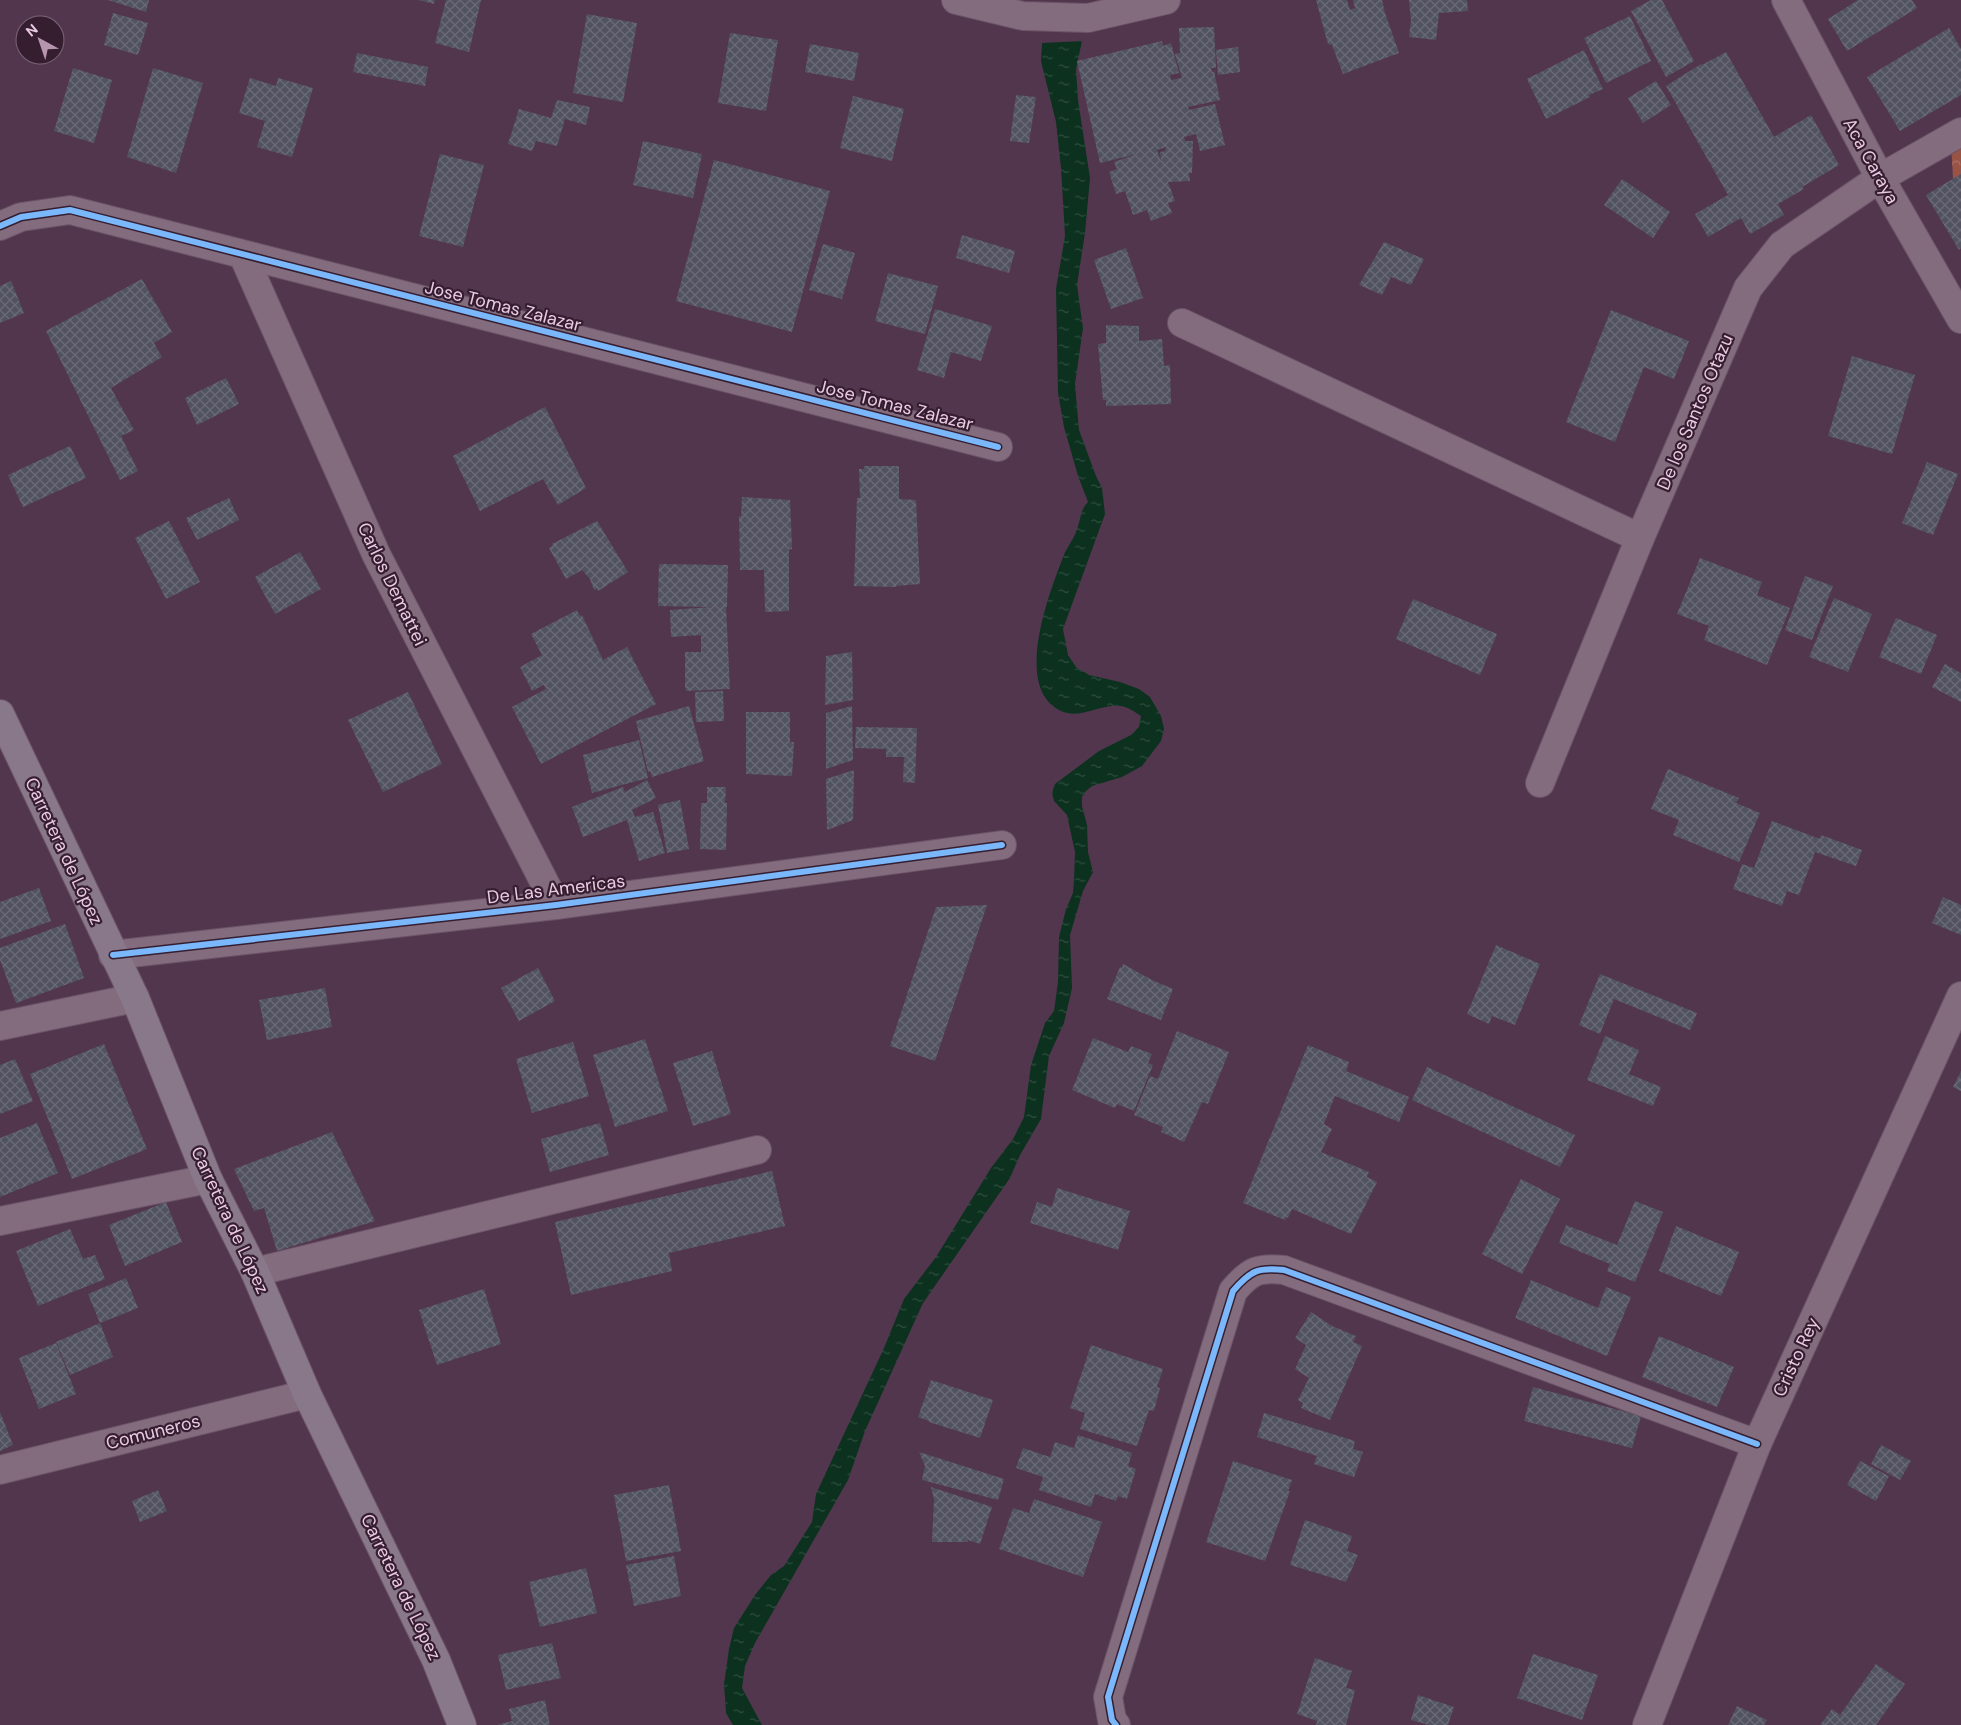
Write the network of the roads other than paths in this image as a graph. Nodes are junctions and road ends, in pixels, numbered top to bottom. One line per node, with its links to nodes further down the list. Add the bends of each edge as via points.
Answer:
1 (956, 0): 2 (street, via 1023,16 1088,18)
2 (1166, 0)
3 (1786, 0): 5 (street, Aca Caraya)
4 (1961, 132): 5 (street, De los Santos Otazu)
5 (1880, 178): 8 (street, Aca Caraya); 11 (street, De los Santos Otazu, via 1782,246 1748,288)
6 (0, 226): 7 (street, Jose Tomas Zalazar, via 21,217 70,210)
7 (244, 255): 10 (street, Jose Tomas Zalazar); 15 (street, Carlos Demattei, via 376,554)
8 (1961, 320)
9 (1182, 323): 11 (street)
10 (998, 447)
11 (1640, 538): 13 (street, De los Santos Otazu)
12 (0, 714): 16 (main road, Carretera de López)
13 (1540, 783)
14 (1002, 846): 15 (street, De Las Americas)
15 (556, 905): 16 (street, De Las Americas)
16 (113, 955): 18 (main road, Carretera de López)
17 (1961, 996): 25 (street, Cristo Rey)
18 (135, 998): 19 (street); 21 (main road, Carretera de López)
19 (0, 1026)
20 (757, 1150): 23 (street)
21 (208, 1179): 22 (street); 23 (main road, Carretera de López)
22 (0, 1221)
23 (256, 1272): 24 (main road, Carretera de López)
24 (307, 1394): 26 (street, Comuneros); 27 (main road, Carretera de López, via 436,1660)
25 (1757, 1444): 28 (street, via 1284,1270 1268,1268 1247,1275 1233,1291 1108,1697); 29 (street, Cristo Rey)
26 (0, 1470)
27 (462, 1725)
28 (1116, 1725)
29 (1647, 1725)

